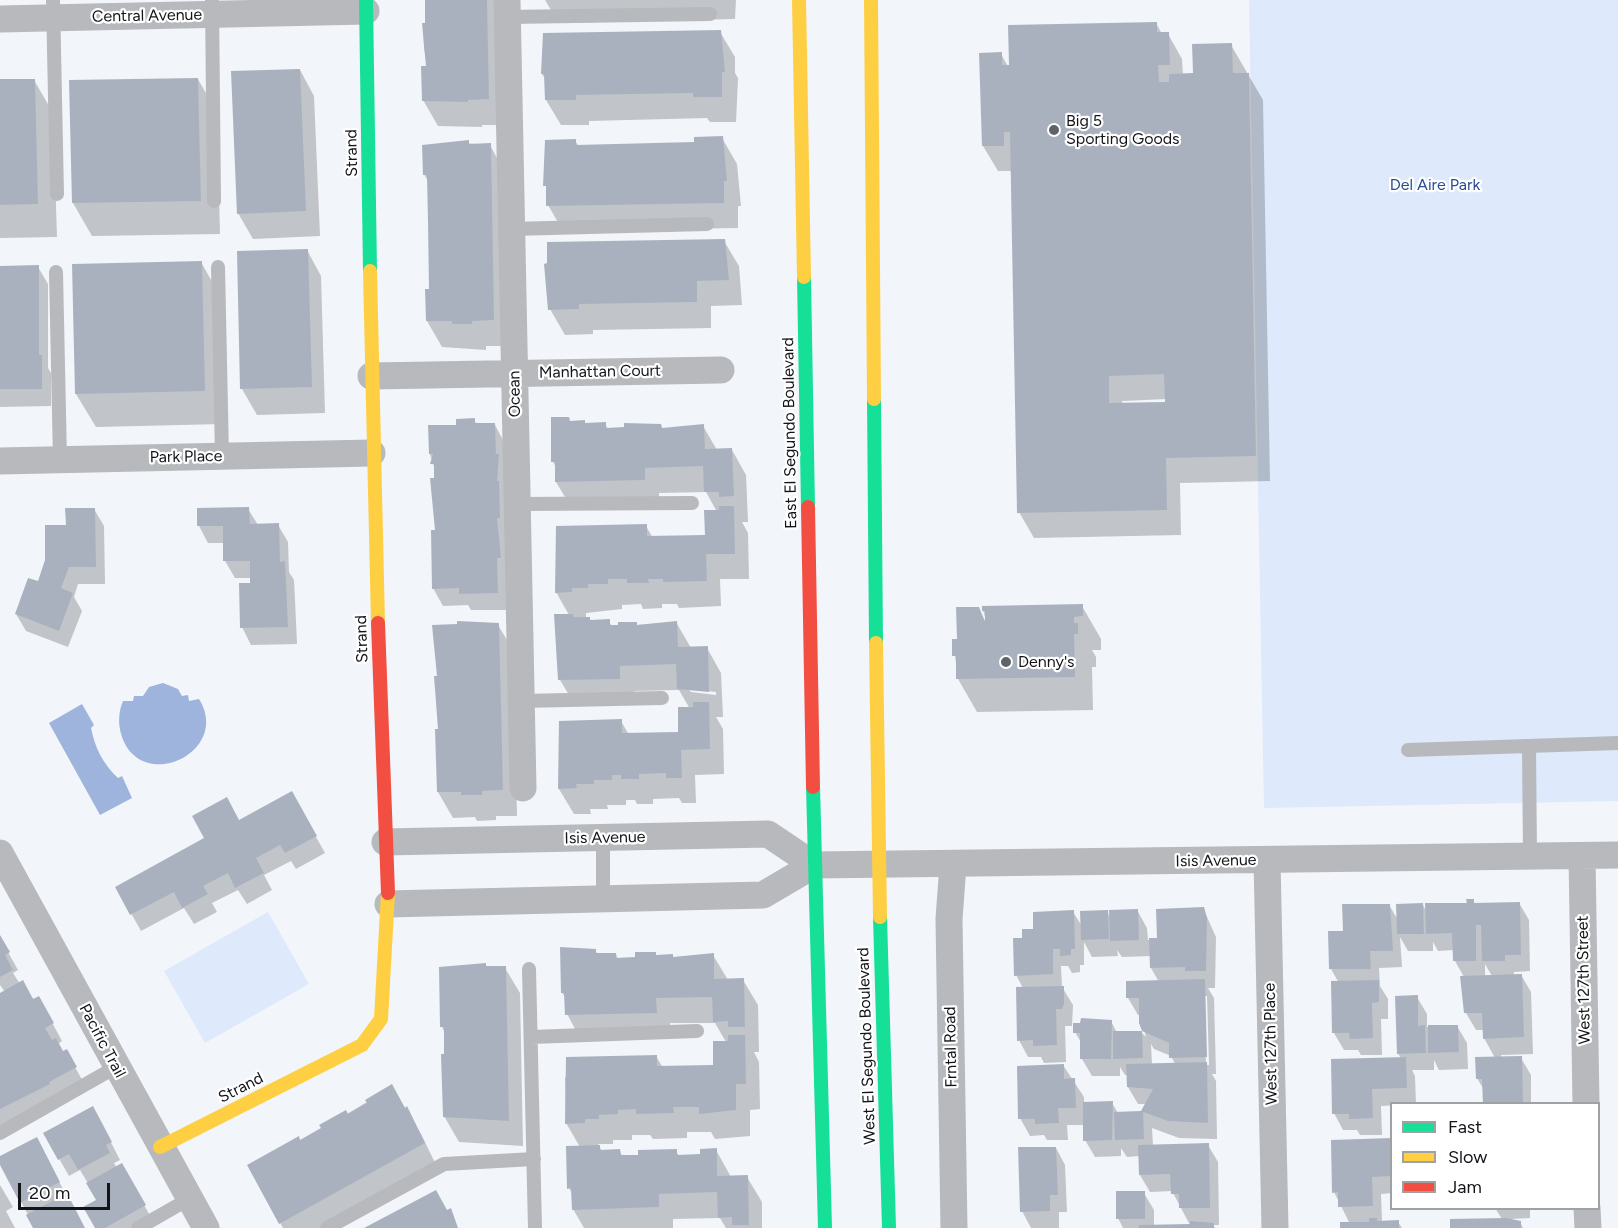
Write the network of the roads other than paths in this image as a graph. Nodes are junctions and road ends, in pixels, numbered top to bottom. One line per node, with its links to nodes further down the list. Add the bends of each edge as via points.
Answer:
1 (799, 0): 38 (main road, East El Segundo Boulevard)
2 (871, 0): 37 (main road)
3 (366, 6): 4 (street, Central Avenue); 17 (main road, Strand)
4 (212, 7): 6 (street, Central Avenue); 10 (lane)
5 (507, 8): 7 (lane); 12 (street, Ocean)
6 (53, 9): 8 (street, Central Avenue); 9 (lane)
7 (710, 14)
8 (0, 19)
9 (57, 194)
10 (214, 201)
11 (707, 224): 12 (lane)
12 (511, 229): 16 (street, Ocean)
13 (218, 267): 19 (lane)
14 (56, 272): 20 (lane)
15 (721, 370): 16 (street, Manhattan Court)
16 (514, 374): 17 (street, Manhattan Court); 23 (street, Ocean)
17 (371, 376): 18 (main road, Strand)
18 (372, 453): 19 (street, Park Place); 31 (main road, Strand)
19 (222, 456): 20 (street, Park Place)
20 (60, 460): 21 (street, Park Place)
21 (0, 461)
22 (692, 503): 23 (lane)
23 (517, 504): 25 (street, Ocean)
24 (662, 698): 25 (lane)
25 (521, 701): 29 (street, Ocean)
26 (1618, 743): 27 (lane)
27 (1529, 746): 28 (lane); 34 (lane)
28 (1407, 750)
29 (523, 788)
30 (603, 838): 31 (street, Isis Avenue); 38 (street, Isis Avenue, via 768,834); 40 (lane)
31 (386, 842): 41 (main road, Strand)
32 (1618, 855): 33 (street, Isis Avenue)
33 (1582, 856): 34 (street, Isis Avenue); 46 (street, West 127th Street)
34 (1530, 857): 35 (street, Isis Avenue)
35 (1267, 860): 39 (street, Isis Avenue); 59 (street, West 127th Place)
36 (2, 861): 45 (street, Pacific Trail)
37 (878, 864): 38 (street, Isis Avenue); 39 (street, Isis Avenue); 57 (main road, West El Segundo Boulevard)
38 (814, 865): 40 (street, Isis Avenue, via 763,895); 56 (main road)
39 (952, 865): 58 (street, Frntal Road, via 949,919)
40 (603, 899): 41 (street, Isis Avenue)
41 (388, 904): 48 (main road, Strand, via 381,1019 362,1045)
42 (529, 969): 44 (lane)
43 (697, 1031): 44 (lane)
44 (531, 1037): 49 (lane)
45 (116, 1067): 47 (lane); 48 (street, Pacific Trail)
46 (1586, 1102)
47 (0, 1133)
48 (160, 1147): 50 (street, Pacific Trail)
49 (534, 1160): 54 (lane, via 444,1164); 55 (lane)
50 (189, 1199): 52 (lane); 53 (street, Pacific Trail)
51 (1587, 1210): 60 (street)
52 (138, 1228)
53 (206, 1228)
54 (327, 1228)
55 (535, 1228)
56 (825, 1228)
57 (889, 1228)
58 (954, 1228)
59 (1275, 1228)
60 (1588, 1228)

